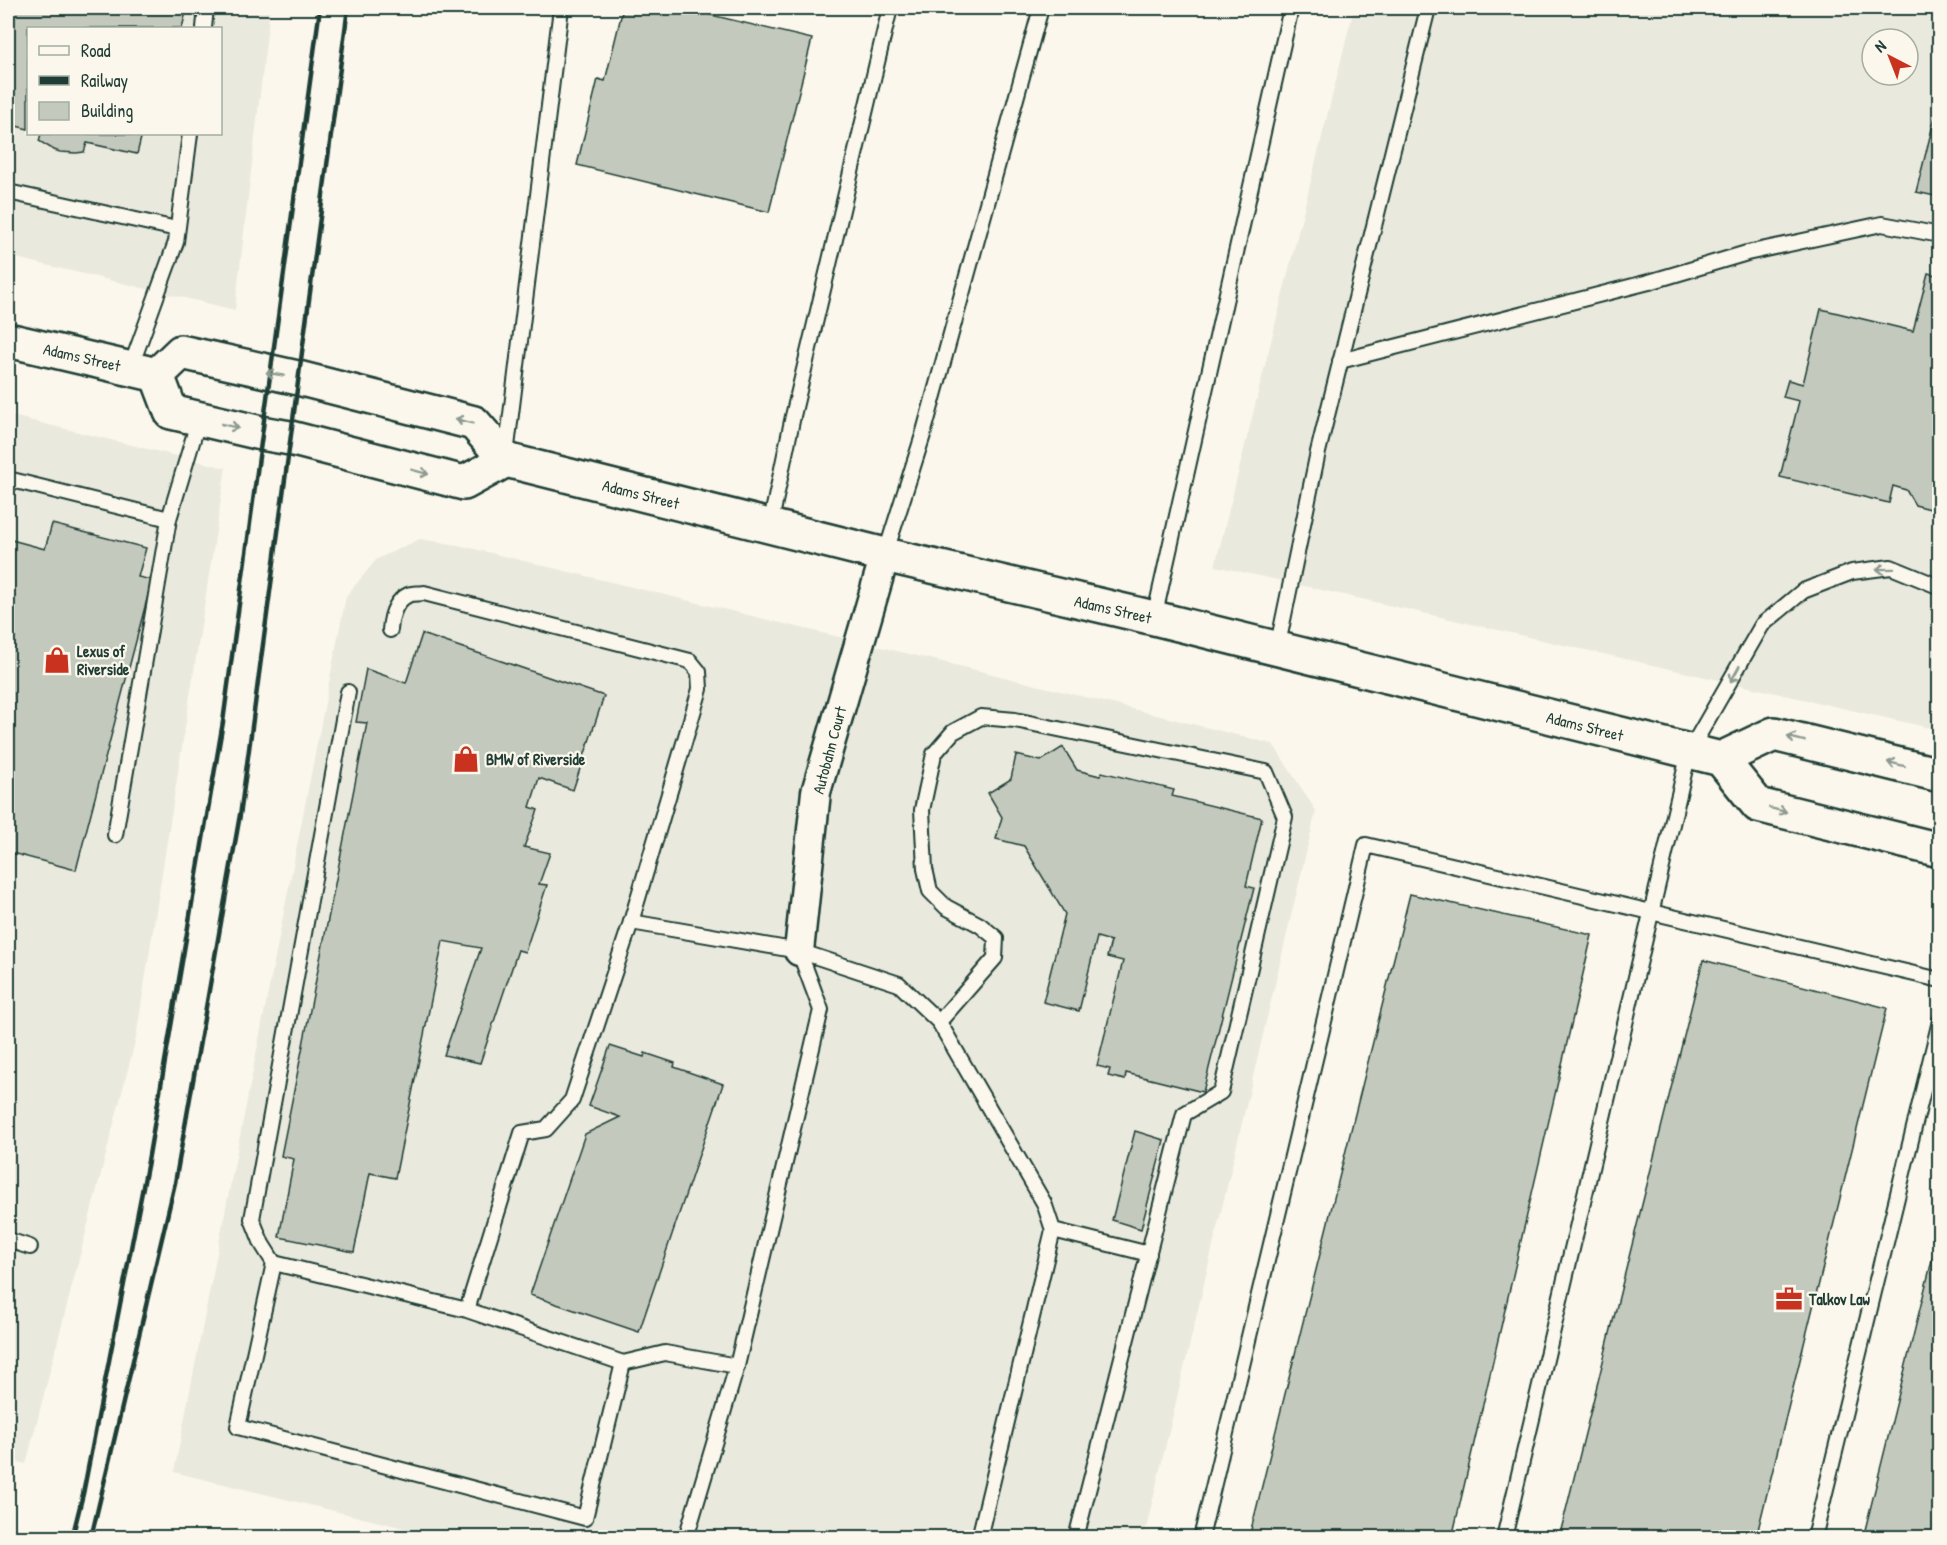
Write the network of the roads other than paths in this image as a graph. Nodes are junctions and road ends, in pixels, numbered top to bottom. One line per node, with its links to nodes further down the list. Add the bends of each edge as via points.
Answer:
1 (206, 8): 7 (lane)
2 (561, 8): 16 (lane)
3 (890, 8): 19 (lane)
4 (1041, 8): 20 (lane, via 923,435)
5 (1291, 8): 22 (lane)
6 (1428, 8): 13 (lane)
7 (204, 27)
8 (190, 135): 10 (lane)
9 (8, 192): 10 (lane)
10 (177, 229): 14 (lane)
11 (1940, 235): 13 (lane, via 1882,224 1747,253)
12 (8, 340): 14 (main road, Adams Street)
13 (1340, 361): 24 (lane)
14 (143, 372): 15 (main road, via 171,412); 16 (main road, one-way to 14, via 474,423 298,378 181,352)
15 (200, 418): 16 (main road, one-way to 16, via 464,483); 18 (lane)
16 (506, 460): 19 (main road, Adams Street)
17 (8, 479): 18 (lane)
18 (169, 519): 29 (lane)
19 (770, 526): 20 (main road, Adams Street)
20 (885, 555): 22 (main road, Adams Street); 33 (street, Autobahn Court, via 816,792)
21 (1940, 587): 26 (lane, one-way to 26, via 1891,567 1852,572 1803,591 1762,625)
22 (1154, 618): 24 (main road, Adams Street)
23 (390, 630): 32 (lane, via 397,605 408,595 424,593 690,661 699,672 700,689)
24 (1277, 649): 26 (main road, Adams Street)
25 (348, 692): 41 (lane, via 252,1219)
26 (1689, 752): 27 (main road, Adams Street); 31 (lane)
27 (1721, 759): 28 (main road, one-way to 27, via 1774,734); 30 (main road, one-way to 30, via 1758,805)
28 (1940, 775)
29 (114, 835)
30 (1940, 850)
31 (1651, 912): 34 (lane); 48 (lane, via 1366,845); 49 (lane)
32 (631, 922): 33 (lane); 42 (lane, via 572,1100 546,1129 522,1133)
33 (799, 951): 36 (lane, via 899,984); 44 (lane, via 821,1010)
34 (1940, 980)
35 (1940, 1021): 50 (lane)
36 (939, 1023): 37 (lane, via 1044,1203); 40 (lane, via 995,958 996,938 981,925 946,907 930,891 925,869 922,810 934,754 953,732 981,717 1015,720 1266,772 1285,817 1221,1092 1184,1114)
37 (1053, 1230): 40 (lane); 46 (lane)
38 (8, 1240): 39 (lane)
39 (30, 1247)
40 (1149, 1254): 47 (lane)
41 (274, 1263): 42 (lane); 43 (lane, via 238,1427 585,1518)
42 (467, 1310): 43 (lane)
43 (623, 1363): 44 (lane, via 665,1353)
44 (736, 1366): 45 (lane)
45 (686, 1538)
46 (979, 1538)
47 (1076, 1538)
48 (1201, 1538)
49 (1504, 1538)
50 (1814, 1538)

